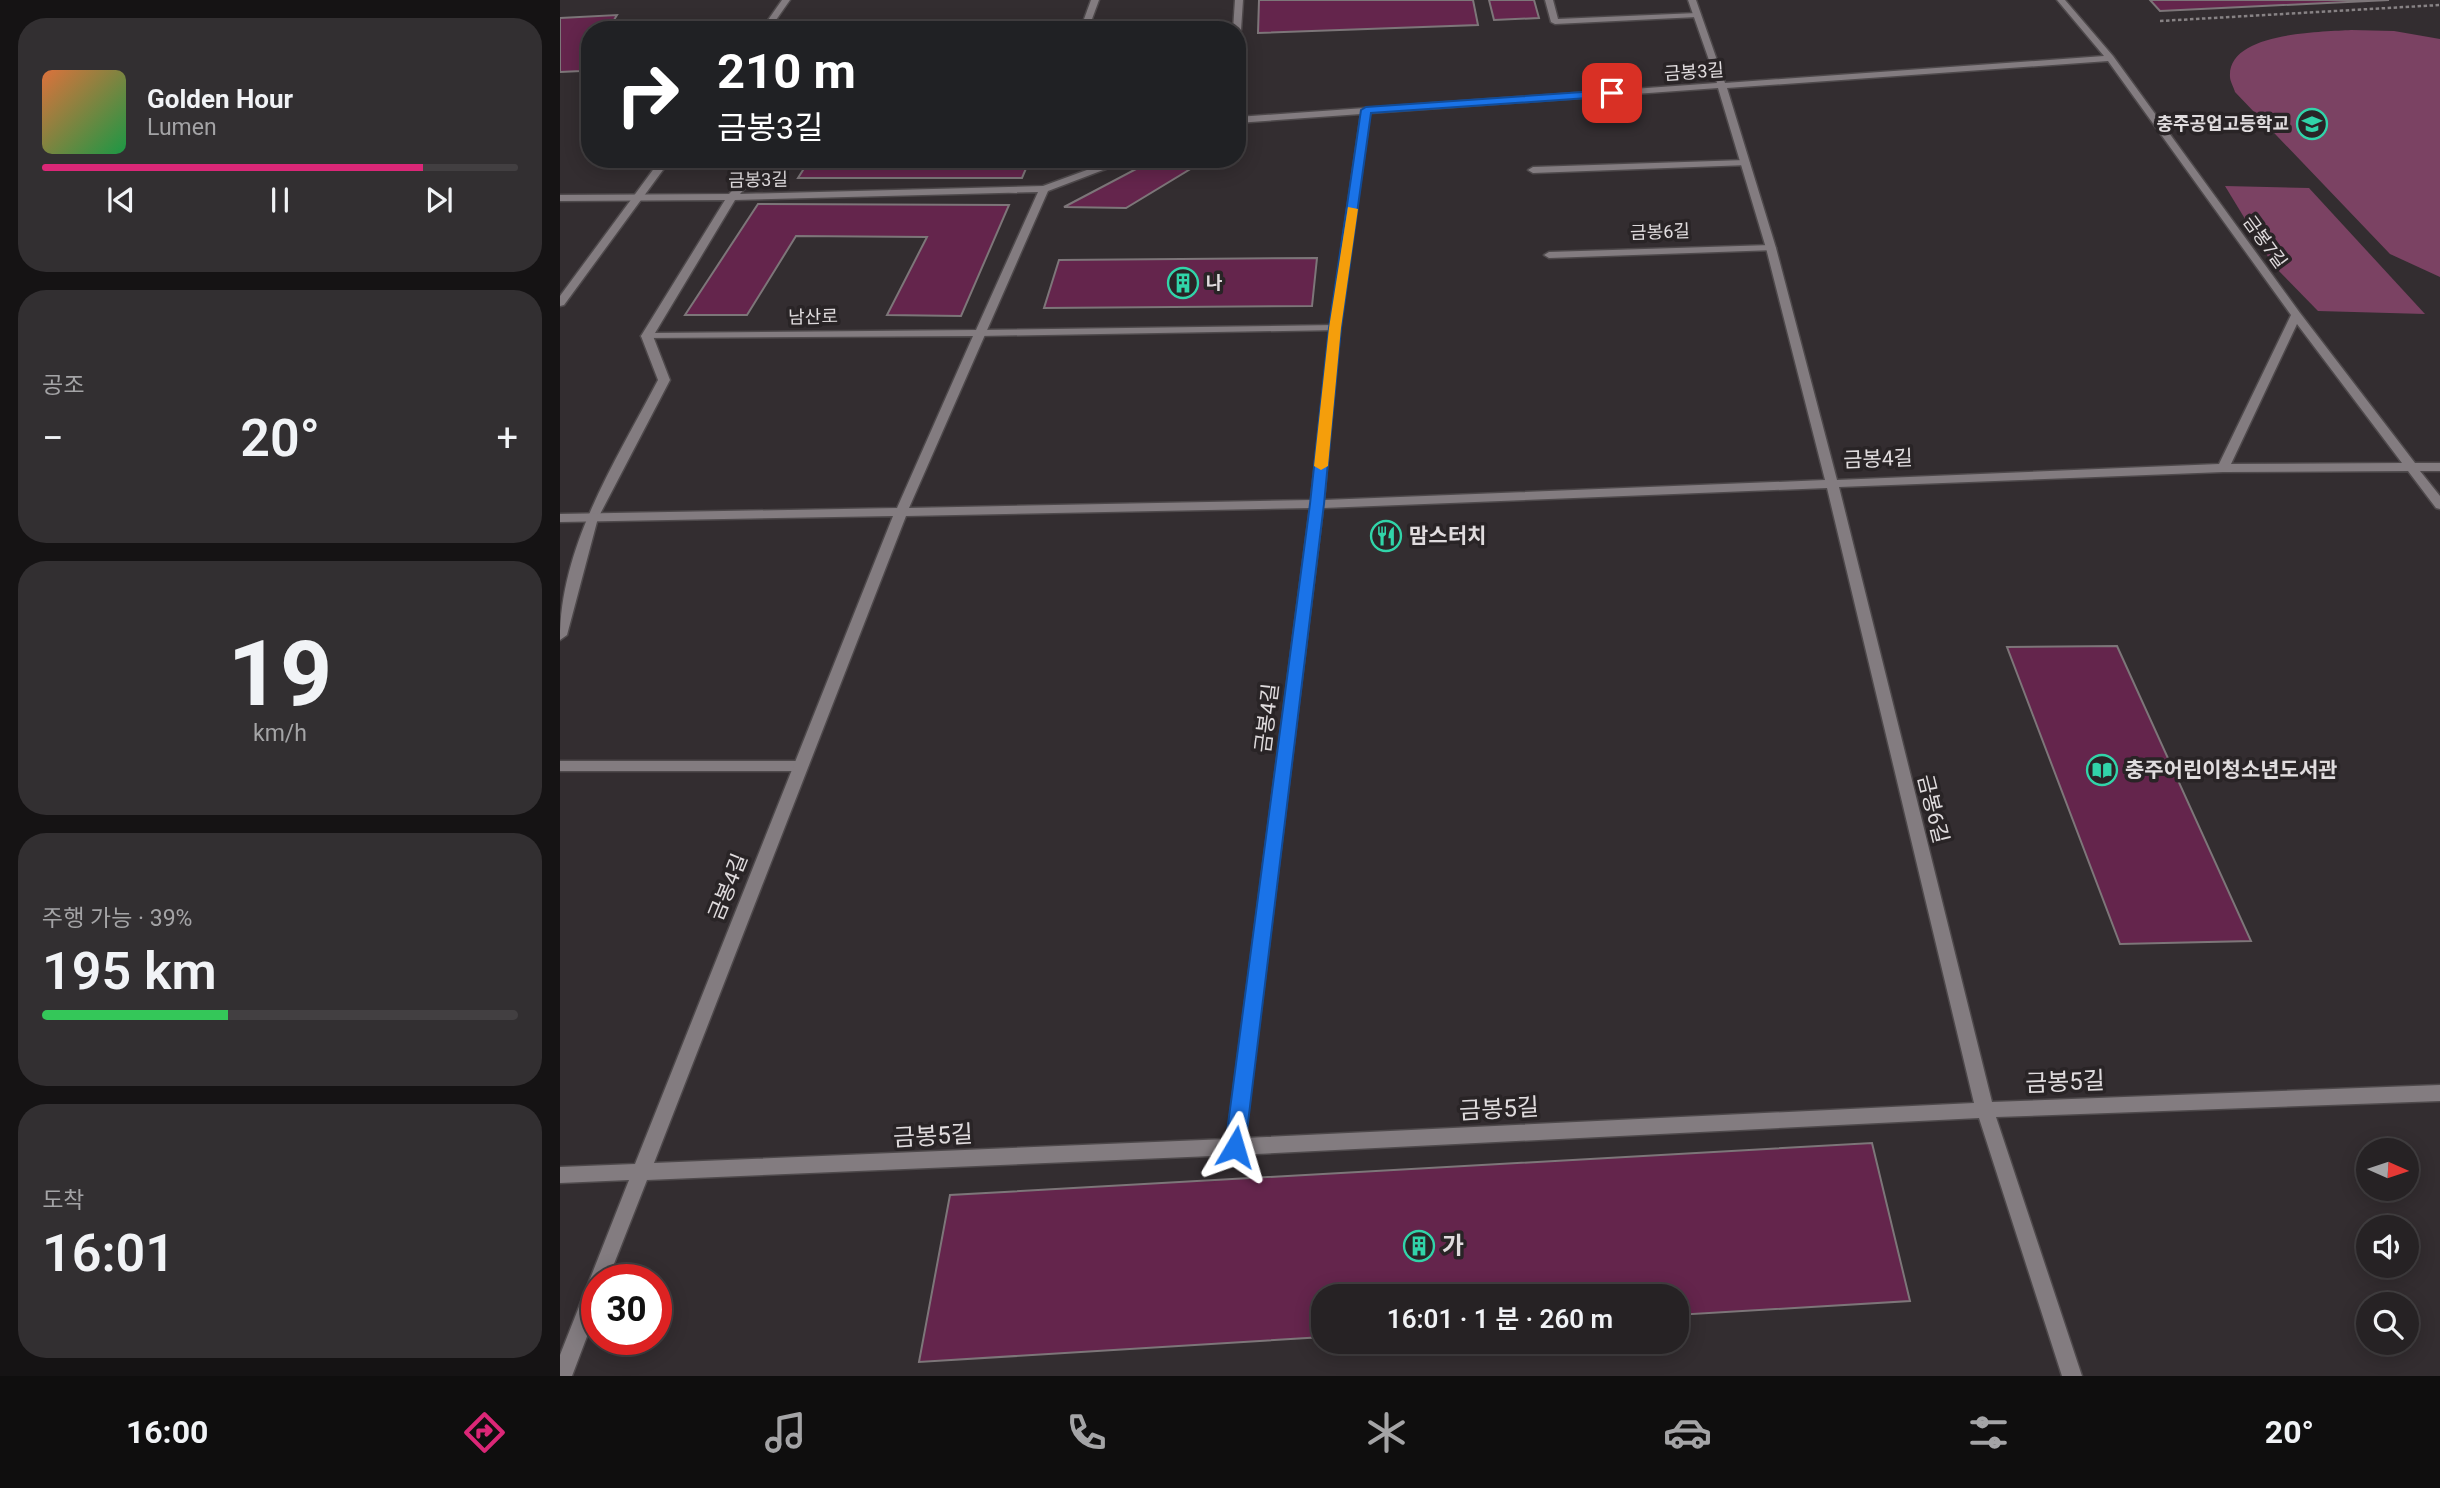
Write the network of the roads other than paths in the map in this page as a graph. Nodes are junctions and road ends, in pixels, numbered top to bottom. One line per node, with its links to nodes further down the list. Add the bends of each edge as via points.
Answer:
1 (786, 0): 8 (street)
2 (1095, 0): 9 (street)
3 (1239, 0): 10 (street)
4 (1549, 0): 7 (street, via 1555,22)
5 (1692, 0): 7 (street, 금봉6길)
6 (2061, 0): 11 (street, 금봉7길)
7 (1697, 15): 12 (street, 금봉6길)
8 (771, 21)
9 (1087, 21)
10 (1238, 21)
11 (2110, 58): 12 (street, 금봉3길); 27 (street, 금봉7길)
12 (1722, 86): 13 (street, 금봉3길); 15 (street, 금봉6길)
13 (1366, 110): 14 (street, 금봉3길); 28 (street, 금봉4길)
14 (1246, 119)
15 (1745, 163): 19 (street); 24 (street, 금봉6길)
16 (659, 168): 23 (street)
17 (758, 168): 21 (street)
18 (1102, 168): 20 (street, 금봉3길)
19 (1533, 170)
20 (1044, 189): 21 (street, 금봉3길); 29 (street, 금봉4길)
21 (733, 197): 23 (street, 금봉3길); 30 (street)
22 (560, 198): 23 (street, 금봉3길)
23 (636, 198): 26 (street)
24 (1771, 248): 25 (street, 금봉6길); 34 (street, 금봉6길)
25 (1549, 255)
26 (560, 303)
27 (2296, 315): 32 (street); 33 (street, 금봉7길)
28 (1335, 328): 29 (street, 남산로); 35 (street, 금봉4길)
29 (979, 333): 30 (street, 남산로); 37 (street, 금봉4길)
30 (647, 336): 39 (street, via 664,380)
31 (2440, 467): 33 (street, 금봉4길)
32 (2223, 468): 33 (street, 금봉4길); 34 (street, 금봉4길)
33 (2413, 468): 36 (street, 금봉7길)
34 (1832, 484): 35 (street, 금봉4길); 44 (street, 금봉6길)
35 (1317, 504): 37 (street, 금봉4길); 45 (street, 금봉4길)
36 (2440, 505)
37 (901, 512): 39 (street, 금봉4길); 42 (street, 금봉4길)
38 (560, 518): 39 (street, 금봉4길)
39 (592, 518): 40 (street)
40 (560, 635)
41 (560, 766): 42 (street)
42 (800, 766): 46 (street, 금봉4길)
43 (2440, 1093): 44 (street, 금봉5길)
44 (1985, 1110): 45 (street, 금봉5길); 51 (street, 금봉6길)
45 (1235, 1147): 46 (street, 금봉5길)
46 (639, 1174): 47 (street, 금봉5길); 48 (street, 금봉4길)
47 (560, 1175)
48 (605, 1264)
49 (581, 1326): 50 (street, 금봉4길)
50 (562, 1376)
51 (2072, 1376)

